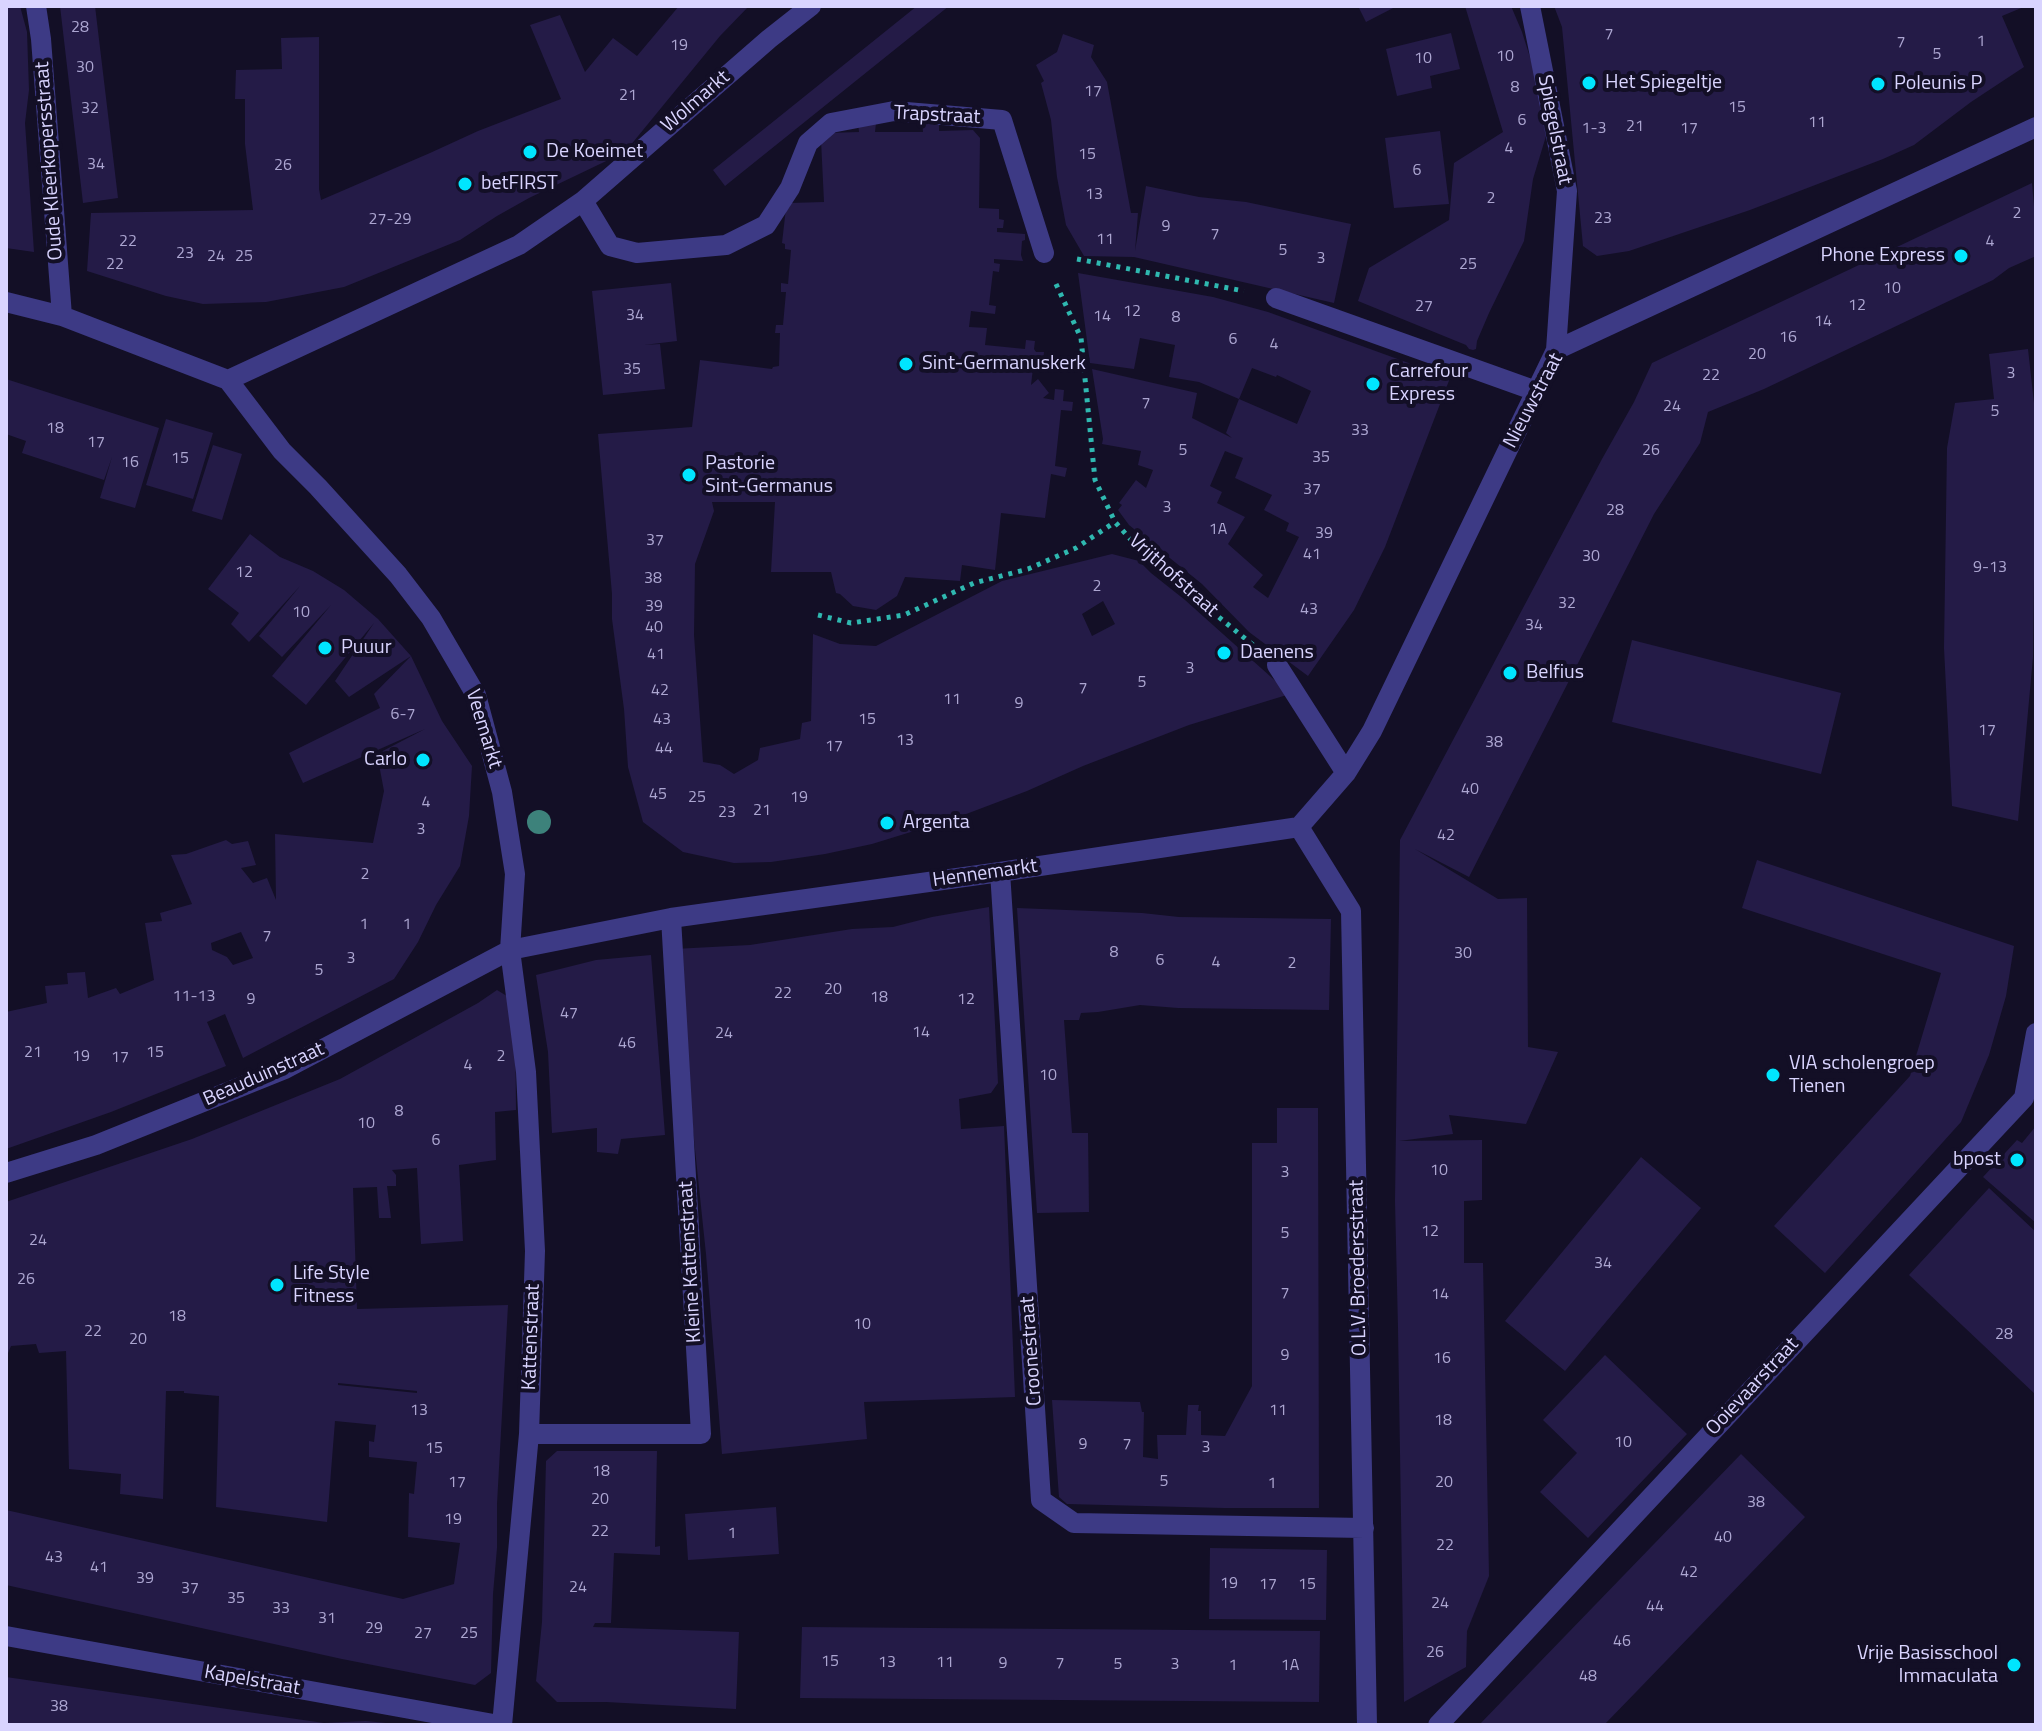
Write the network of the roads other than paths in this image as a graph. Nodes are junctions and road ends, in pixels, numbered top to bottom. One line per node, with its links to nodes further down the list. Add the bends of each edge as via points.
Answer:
1 (36, 6): 9 (street, Oude Kleerkopersstraat)
2 (811, 6): 5 (street, Wolmarkt)
3 (1530, 6): 10 (street, Spiegelstraat, via 1567,191)
4 (2036, 127): 10 (street, Nieuwstraat)
5 (583, 201): 6 (street, Trapstraat, via 610,246 637,253 726,245 766,225 790,188 808,143 831,123 894,111 1002,120); 11 (street, via 519,245)
6 (1054, 255)
7 (1276, 298): 12 (street)
8 (6, 302): 9 (street)
9 (62, 316): 11 (street)
10 (1556, 350): 12 (street, Nieuwstraat)
11 (228, 380): 18 (street, Veemarkt, via 282,451 398,575 431,618 476,695 502,792 515,874)
12 (1536, 391): 14 (street, Nieuwstraat, via 1372,731)
13 (1277, 665): 14 (street)
14 (1346, 773): 15 (street, Nieuwstraat)
15 (1299, 827): 16 (street, Hennemarkt); 22 (street, O.L.V. Broedersstraat, via 1351,911)
16 (1000, 872): 17 (street, Hennemarkt); 22 (street, Croonestraat, via 1041,1500 1074,1523)
17 (671, 918): 18 (street); 21 (street, Kleine Kattenstraat, via 701,1434)
18 (510, 950): 20 (street, Beauduinstraat, via 285,1069 96,1145); 21 (street, Kattenstraat, via 526,1072 535,1251)
19 (2036, 1033): 26 (street, Ooievaarstraat, via 2024,1098)
20 (6, 1173)
21 (529, 1434): 24 (street, Kattenstraat)
22 (1364, 1528): 25 (street, O.L.V. Broedersstraat)
23 (6, 1636): 24 (street, Kapelstraat)
24 (500, 1725)
25 (1367, 1725)
26 (1438, 1725)

